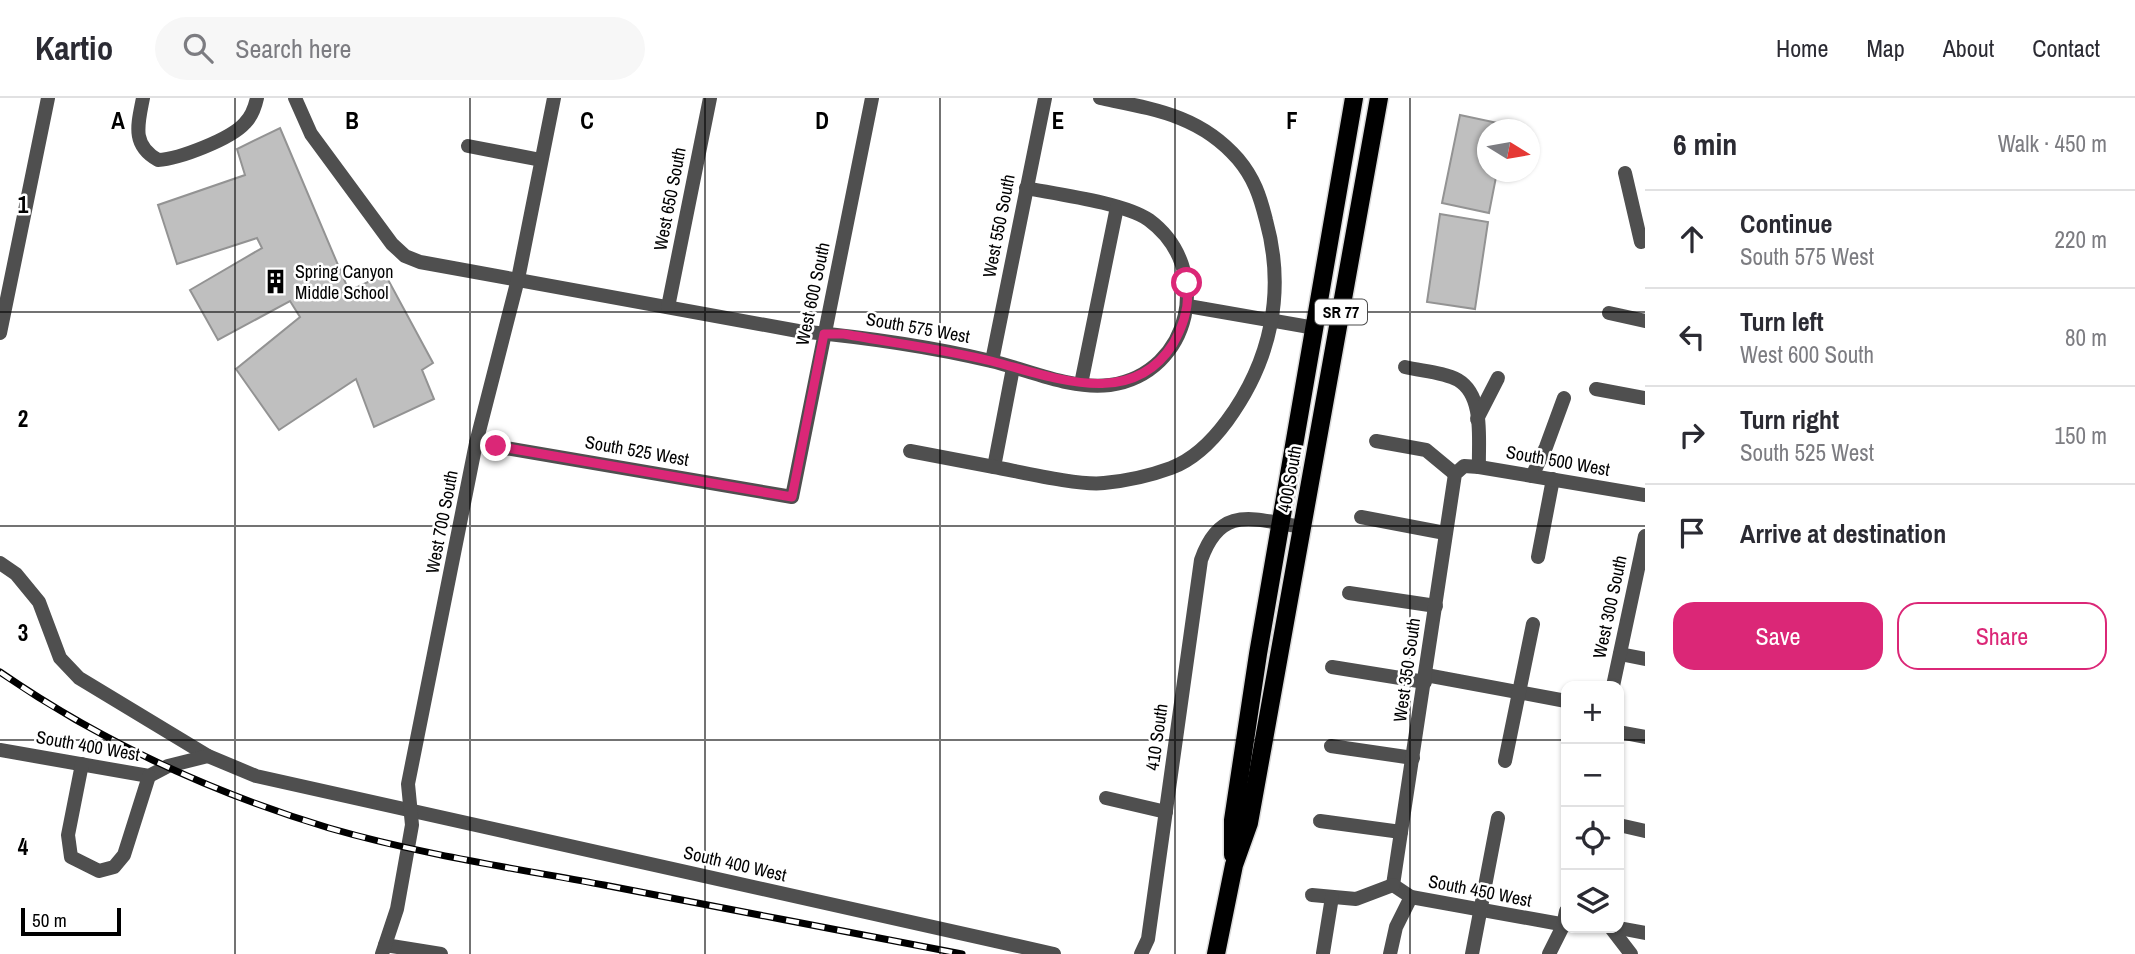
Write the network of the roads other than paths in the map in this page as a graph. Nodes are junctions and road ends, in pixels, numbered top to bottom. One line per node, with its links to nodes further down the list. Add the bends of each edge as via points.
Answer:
1 (48, 98): 26 (street)
2 (143, 98): 3 (street, via 137,135 142,149 158,160 183,155 236,131 252,114)
3 (257, 98)
4 (295, 98): 19 (street, South 575 West, via 311,134 405,256)
5 (554, 98): 13 (street, West 700 South)
6 (710, 98): 21 (street, West 650 South)
7 (872, 98): 27 (street, West 600 South)
8 (1045, 98): 15 (street, West 550 South)
9 (1100, 98): 23 (street, via 1172,113 1200,127 1236,157 1256,183 1270,234 1276,278)
10 (1354, 98): 25 (main road, 400 South / SR 77)
11 (1379, 98): 48 (main road, 400 South / SR 77)
12 (468, 146): 13 (street)
13 (541, 160): 19 (street, West 700 South)
14 (1625, 173): 18 (street)
15 (1026, 188): 16 (street); 28 (street, West 550 South)
16 (1117, 207): 20 (street, via 1146,218 1170,241 1185,273); 32 (street)
17 (1625, 238): 18 (street)
18 (1643, 242)
19 (518, 279): 21 (street, South 575 West); 38 (street, West 700 South)
20 (1188, 306): 23 (street); 32 (street, South 575 West, via 1177,337 1156,364 1115,384)
21 (668, 307): 27 (street, South 575 West)
22 (1609, 313): 24 (street)
23 (1273, 320): 25 (street); 40 (street, via 1263,359 1241,402 1210,444 1172,468 1102,484)
24 (1645, 321)
25 (1315, 328): 47 (main road, 400 South / SR 77)
26 (0, 333)
27 (824, 334): 28 (street, South 575 West); 45 (street, West 600 South)
28 (992, 361): 30 (street, South 575 West)
29 (1405, 367): 36 (street, via 1458,380 1468,390)
30 (1013, 368): 32 (street, South 575 West); 40 (street)
31 (1497, 378): 36 (street)
32 (1082, 384)
33 (1596, 389): 35 (street)
34 (1564, 398): 42 (street)
35 (1645, 398)
36 (1477, 419): 41 (street, West 350 South)
37 (1376, 441): 41 (street, via 1426,450)
38 (476, 443): 45 (street, South 525 West); 74 (street, West 700 South, via 408,784)
39 (910, 451): 40 (street)
40 (994, 467)
41 (1466, 469): 42 (street, South 500 West); 49 (street, West 350 South)
42 (1532, 476): 43 (street, South 500 West)
43 (1553, 480): 44 (street, South 500 West); 51 (street)
44 (1645, 495)
45 (792, 497)
46 (1361, 517): 49 (street)
47 (1281, 524): 48 (street); 75 (street, 410 South, via 1236,518 1218,529 1207,544 1201,560); 81 (main road, 400 South / SR 77, via 1233,820)
48 (1303, 527): 81 (main road, 400 South / SR 77, via 1249,822)
49 (1445, 533): 55 (street, West 350 South)
50 (1645, 536): 53 (street, West 300 South)
51 (1538, 557)
52 (0, 562): 68 (street, South 400 West, via 38,602 60,658 79,678)
53 (1640, 580): 57 (street, West 300 South)
54 (1349, 593): 55 (street)
55 (1436, 606): 60 (street, West 350 South)
56 (1532, 624): 62 (street)
57 (1620, 654): 58 (street); 61 (street, West 300 South)
58 (1645, 659)
59 (1332, 667): 60 (street)
60 (1426, 679): 62 (street); 69 (street, West 350 South)
61 (1615, 681)
62 (1519, 693): 63 (street); 70 (street)
63 (1561, 700)
64 (1624, 733): 65 (street)
65 (1645, 737)
66 (1331, 746): 69 (street)
67 (0, 750): 71 (street, South 400 West)
68 (208, 756): 72 (street, South 400 West); 74 (street, South 400 West, via 256,776)
69 (1413, 758): 80 (street, West 350 South)
70 (1505, 761)
71 (82, 764): 72 (street, South 400 West); 72 (street, via 68,835 71,857 99,871 114,867 124,855)
72 (149, 776)
73 (1106, 798): 75 (street)
74 (408, 811): 92 (street, West 700 South, via 412,825 397,909); 94 (street, South 400 West)
75 (1166, 812): 95 (street, 410 South, via 1148,939)
76 (1498, 818): 86 (street)
77 (1320, 821): 80 (street)
78 (1624, 826): 79 (street)
79 (1645, 831)
80 (1401, 832): 82 (street, West 350 South)
81 (1234, 865): 96 (main road, 400 South / SR 77)
82 (1393, 884): 84 (street, via 1362,898); 85 (street, South 450 West)
83 (1312, 895): 84 (street)
84 (1332, 897): 97 (street)
85 (1411, 897): 86 (street, South 450 West); 98 (street, via 1396,927)
86 (1481, 911): 87 (street, South 450 West); 99 (street)
87 (1561, 921)
88 (1561, 929): 100 (street)
89 (1624, 929): 91 (street)
90 (1615, 933): 101 (street)
91 (1645, 933)
92 (384, 950): 93 (street)
93 (441, 954)
94 (1054, 954)
95 (1141, 954)
96 (1216, 954)
97 (1323, 954)
98 (1390, 954)
99 (1472, 954)
100 (1549, 954)
101 (1631, 954)

